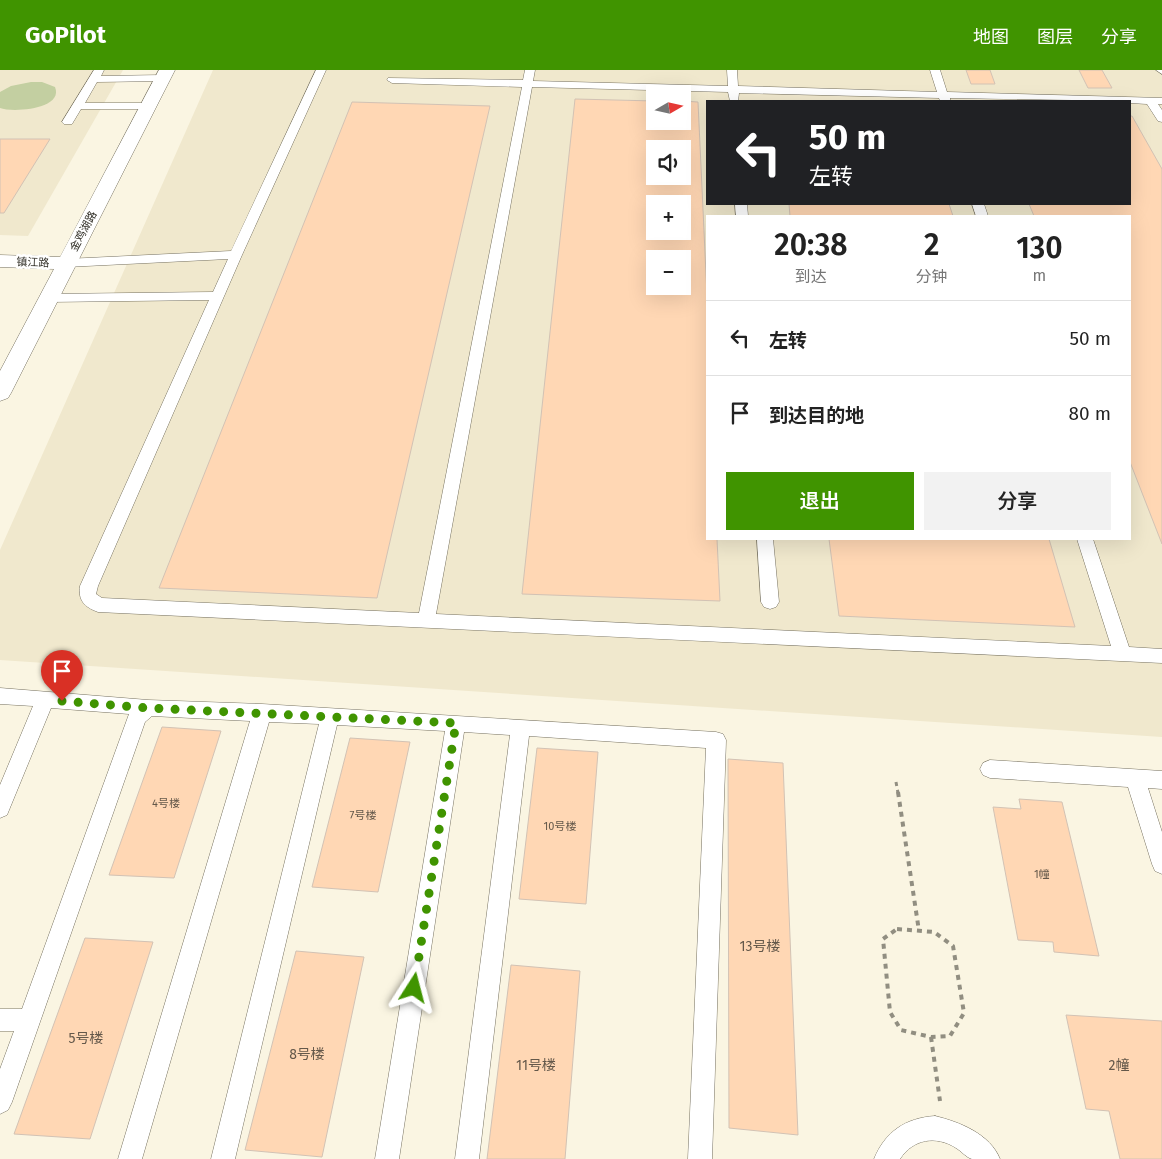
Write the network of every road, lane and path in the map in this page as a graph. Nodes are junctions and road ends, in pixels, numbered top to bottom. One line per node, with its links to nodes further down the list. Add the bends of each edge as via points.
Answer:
1 (321, 70): 18 (lane)
2 (732, 70): 8 (lane)
3 (935, 70): 9 (lane)
4 (96, 74): 5 (lane); 14 (lane)
5 (165, 74): 15 (street, 金鸡湖路)
6 (529, 77): 7 (lane); 8 (lane); 27 (lane)
7 (392, 80)
8 (733, 89): 9 (lane); 10 (lane)
9 (944, 98): 11 (lane)
10 (734, 100)
11 (1086, 100)
12 (1131, 101): 13 (lane)
13 (1157, 101): 16 (lane)
14 (78, 106): 15 (lane); 17 (lane)
15 (149, 106): 20 (street, 金鸡湖路)
16 (1162, 119)
17 (68, 122)
18 (236, 256): 20 (lane); 21 (lane)
19 (0, 261): 20 (street, 镇江路)
20 (66, 263): 22 (street, 金鸡湖路)
21 (218, 296): 22 (lane); 27 (lane, via 89,586 87,597 98,605 122,607)
22 (48, 298): 23 (street, 金鸡湖路)
23 (0, 393)
24 (765, 540): 26 (lane)
25 (1085, 540): 28 (lane)
26 (770, 602)
27 (426, 622): 28 (lane)
28 (1122, 654): 29 (lane)
29 (1162, 656)
30 (0, 696): 31 (lane)
31 (45, 700): 32 (lane); 41 (lane)
32 (148, 708): 33 (lane); 45 (lane, via 137,716)
33 (262, 712): 34 (lane); 49 (lane)
34 (330, 716): 35 (lane); 50 (lane)
35 (456, 723): 36 (lane); 51 (lane)
36 (521, 727): 52 (lane); 53 (lane, via 716,740)
37 (990, 769): 38 (lane)
38 (1135, 778): 39 (lane); 42 (lane)
39 (1162, 780)
40 (896, 782): 43 (path)
41 (0, 808)
42 (1162, 864)
43 (919, 931): 46 (path, via 934,932 954,946 964,1013 950,1036); 46 (path, via 897,930 883,939 890,1012 901,1030)
44 (0, 1020): 45 (lane)
45 (29, 1020): 47 (lane)
46 (931, 1037): 48 (path)
47 (0, 1102)
48 (944, 1129): 54 (lane, via 916,1129 903,1136); 55 (lane, via 959,1134)
49 (130, 1159)
50 (223, 1159)
51 (387, 1159)
52 (467, 1159)
53 (700, 1159)
54 (886, 1159)
55 (988, 1159)

